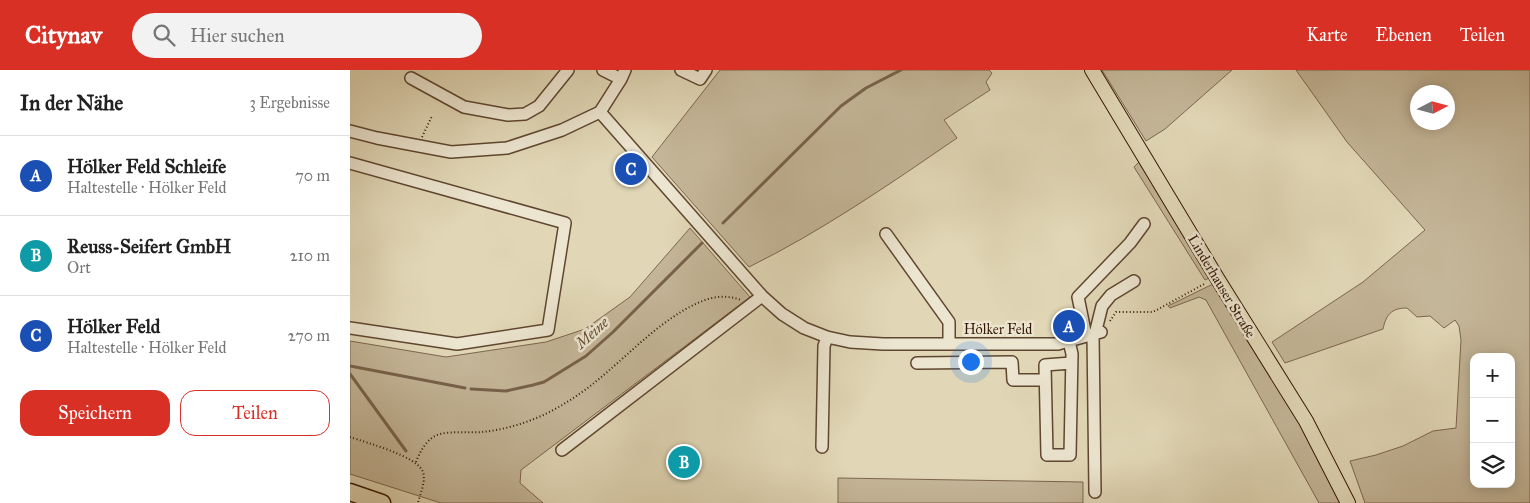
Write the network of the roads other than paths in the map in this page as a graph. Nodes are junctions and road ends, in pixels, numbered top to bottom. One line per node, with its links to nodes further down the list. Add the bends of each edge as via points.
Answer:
1 (568, 70): 7 (street, via 539,106 525,114 508,115 464,108)
2 (603, 70): 6 (street)
3 (681, 70): 4 (street, via 700,78)
4 (706, 70)
5 (1092, 70): 28 (main road, Linderhauser Straße, via 1306,421)
6 (623, 75): 8 (street)
7 (411, 78)
8 (600, 112): 9 (street, via 562,130 508,148 451,152); 14 (street, Hölker Feld)
9 (350, 131)
10 (350, 163): 15 (street, via 565,223 548,330 457,344)
11 (1144, 224): 16 (street, via 1078,297)
12 (886, 234): 19 (street, via 949,322)
13 (1134, 281): 16 (street, via 1111,295 1102,306)
14 (762, 296): 17 (street, Hölker Feld, via 789,319); 24 (street)
15 (350, 328)
16 (1094, 334): 18 (street, Hölker Feld); 26 (street)
17 (827, 337): 19 (street, Hölker Feld, via 883,344); 23 (street, via 824,346)
18 (1070, 341): 19 (street, Hölker Feld, via 1058,344); 21 (street)
19 (949, 344)
20 (917, 363): 22 (street, via 1012,362 1013,380)
21 (1071, 363): 22 (street, via 1045,365); 22 (street, via 1070,455 1047,455)
22 (1045, 380)
23 (822, 446)
24 (562, 450)
25 (350, 492): 27 (highway)
26 (1095, 492)
27 (382, 503)
28 (1348, 503)

